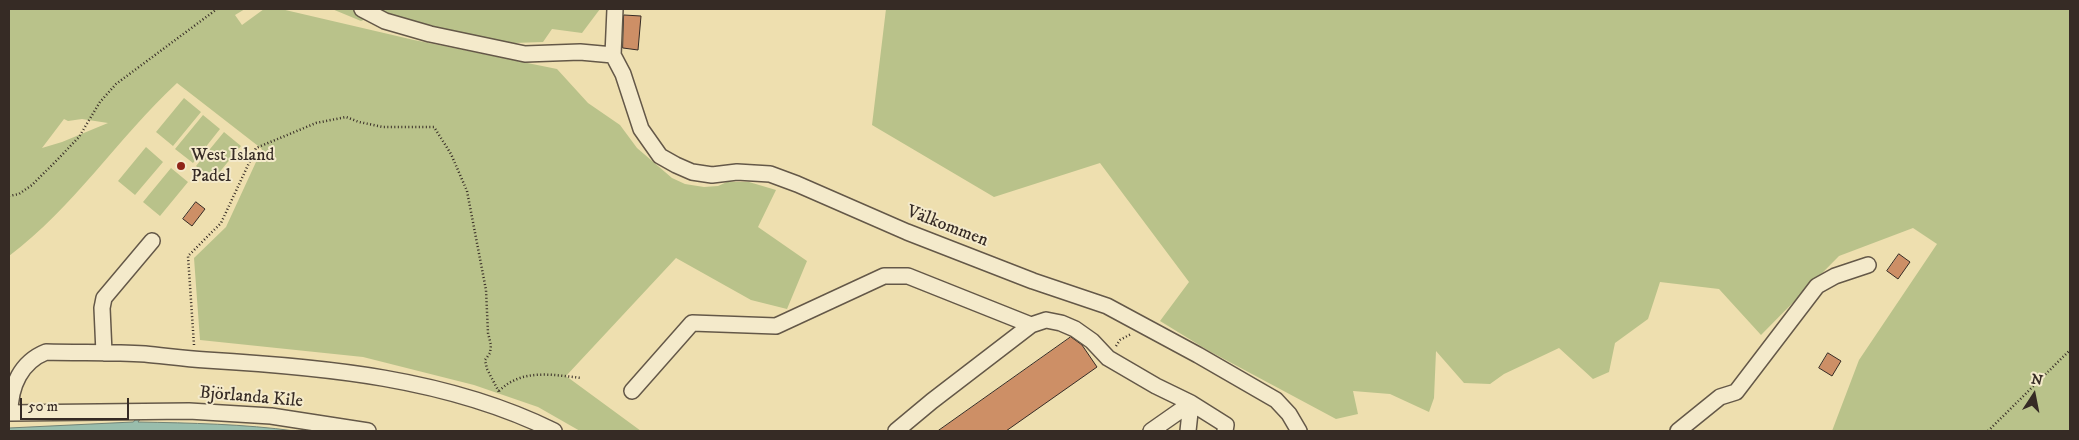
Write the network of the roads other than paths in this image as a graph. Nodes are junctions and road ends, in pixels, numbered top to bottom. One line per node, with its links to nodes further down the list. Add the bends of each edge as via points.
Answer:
1 (362, 9): 3 (street, via 385,21 430,34 525,54 580,52)
2 (615, 9): 3 (street)
3 (613, 55): 17 (street, Välkommen, via 624,74 641,129 660,156 676,165 712,175 737,172 770,174 906,232 1107,306 1276,400)
4 (152, 241): 7 (street, via 104,298)
5 (1868, 265): 18 (street, via 1817,286 1736,392 1720,397)
6 (1032, 325): 8 (street, via 908,276 884,276 776,326 692,323); 9 (street, via 1046,320 1061,322 1092,341 1108,358); 14 (street)
7 (104, 353): 10 (street, via 308,368 382,378 493,406); 12 (street, Björlanda Kile, via 46,352 37,356 18,378 10,401 10,413 189,411 271,416)
8 (632, 391)
9 (1191, 402): 11 (street); 15 (street); 16 (street)
10 (536, 428): 13 (street)
11 (1227, 429)
12 (368, 431)
13 (554, 431)
14 (896, 431)
15 (1151, 431)
16 (1188, 431)
17 (1299, 431)
18 (1678, 431)

